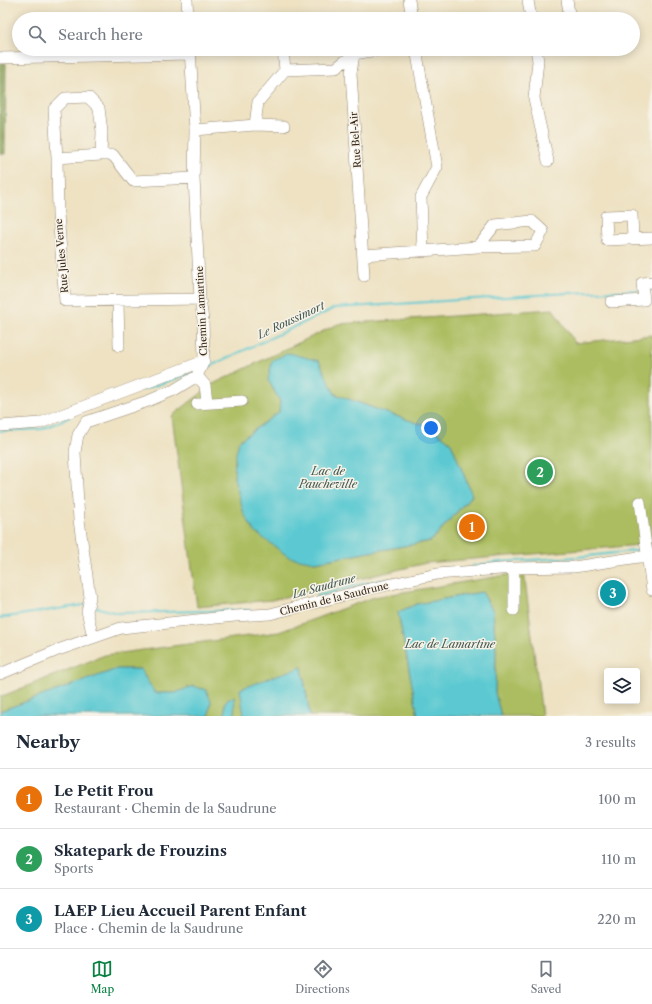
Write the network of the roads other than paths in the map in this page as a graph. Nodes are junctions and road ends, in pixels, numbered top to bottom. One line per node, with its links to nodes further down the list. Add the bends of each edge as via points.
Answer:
1 (187, 0): 5 (street)
2 (409, 0): 6 (street)
3 (528, 0): 7 (street)
4 (567, 0): 8 (street)
5 (188, 12)
6 (411, 12)
7 (530, 12)
8 (569, 12)
9 (63, 56): 16 (street)
10 (190, 56): 20 (street, Chemin Lamartine)
11 (284, 56): 17 (street)
12 (351, 56): 17 (street, via 336,68)
13 (354, 56): 29 (street, Rue Bel-Air, via 351,73)
14 (417, 56): 28 (street, via 436,167 422,197)
15 (537, 56): 23 (street, via 534,98)
16 (0, 58)
17 (285, 70): 18 (street, via 258,102)
18 (255, 125): 19 (street); 20 (street)
19 (284, 126)
20 (195, 130): 24 (street, Chemin Lamartine)
21 (101, 155): 22 (street); 22 (street, via 99,108 88,97 65,98 54,109); 24 (street, via 113,156 133,181)
22 (57, 158): 33 (street, Rue Jules Verne, via 58,214 65,301)
23 (548, 161)
24 (194, 178): 32 (street, Chemin Lamartine)
25 (652, 238): 26 (street)
26 (633, 239)
27 (478, 247): 27 (street, via 535,246 543,231 532,221 495,225); 28 (street)
28 (423, 252): 29 (street)
29 (363, 255): 30 (street, Rue Bel-Air)
30 (364, 276)
31 (647, 282): 34 (street, via 644,300)
32 (200, 299): 33 (street, Rue Jules Verne); 36 (street, Chemin Lamartine)
33 (118, 301): 35 (street)
34 (611, 302)
35 (119, 346)
36 (204, 361): 37 (street, Chemin Lamartine); 39 (street, via 40,423)
37 (196, 376): 38 (street, via 205,385 202,403); 45 (street, Chemin Lamartine, via 174,390 148,401 86,422 78,435 75,452 79,520 90,597 87,611)
38 (242, 401)
39 (0, 426)
40 (640, 502): 41 (street, via 645,543)
41 (650, 556): 42 (street, Chemin de la Saudrune, via 574,567); 43 (street)
42 (513, 568): 44 (street); 45 (street, Chemin de la Saudrune, via 437,574 270,614 121,628)
43 (652, 590)
44 (514, 610)
45 (92, 637): 46 (street, Chemin de la Saudrune)
46 (0, 674)

